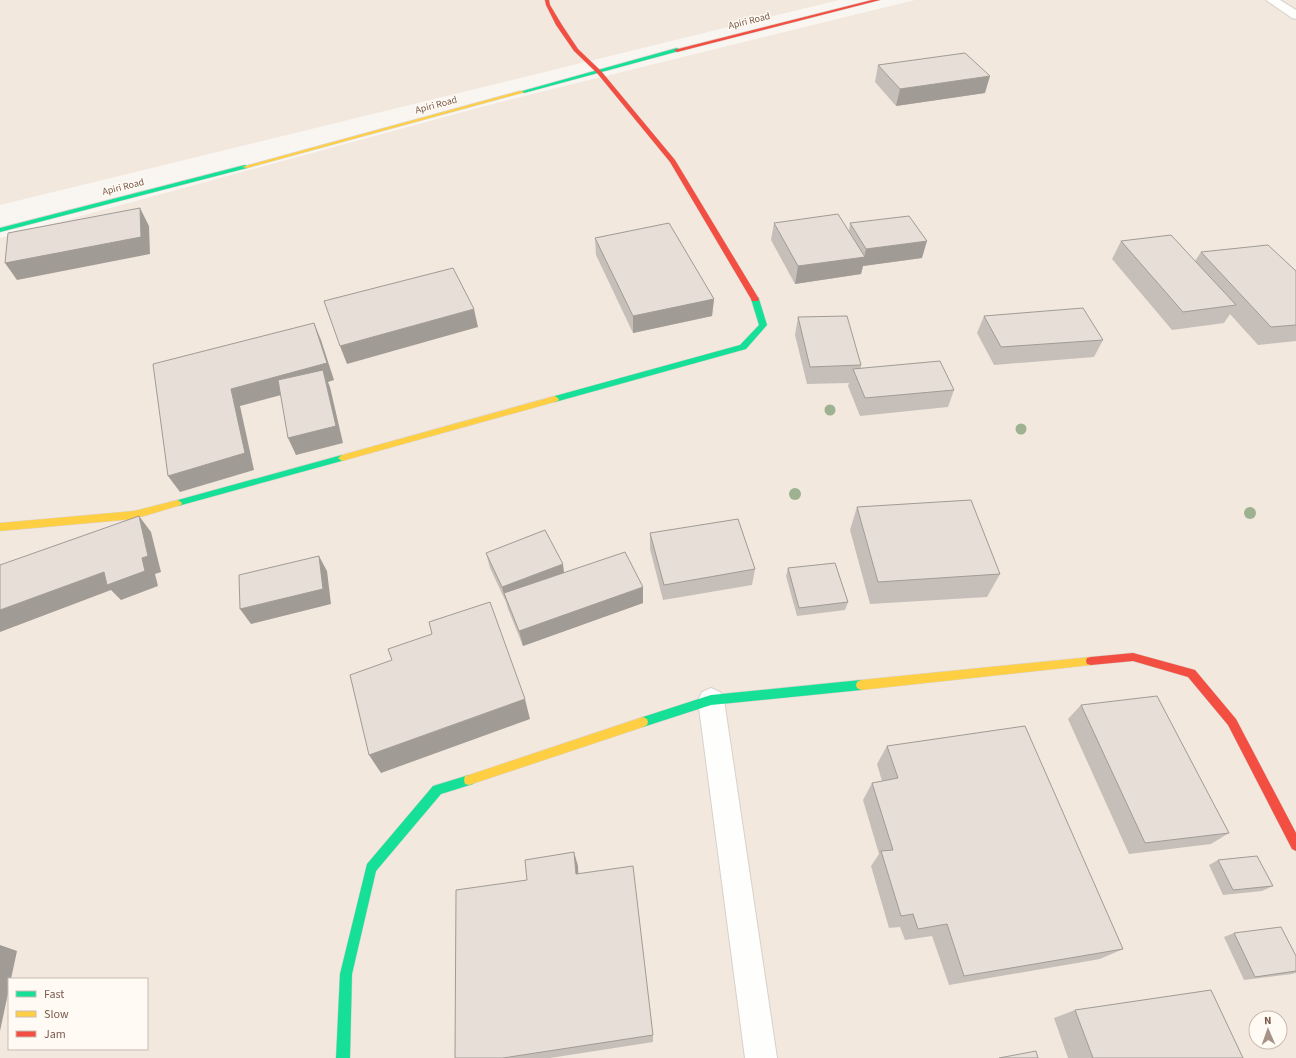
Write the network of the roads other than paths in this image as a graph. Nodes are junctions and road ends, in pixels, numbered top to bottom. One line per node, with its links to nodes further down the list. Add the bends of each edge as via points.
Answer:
1 (547, 0): 5 (street, via 566,38)
2 (878, 0): 5 (street, Apiri Road, via 733,35)
3 (1272, 0): 4 (street)
4 (1296, 15)
5 (599, 72): 6 (street, Apiri Road); 7 (street, via 673,161 756,301 763,325 743,347 134,515)
6 (0, 230)
7 (0, 527)
8 (711, 700): 9 (street, via 1133,656 1191,673 1232,722); 10 (street, via 437,790 371,868 346,974); 11 (street)
9 (1296, 845)
10 (343, 1058)
11 (761, 1058)

